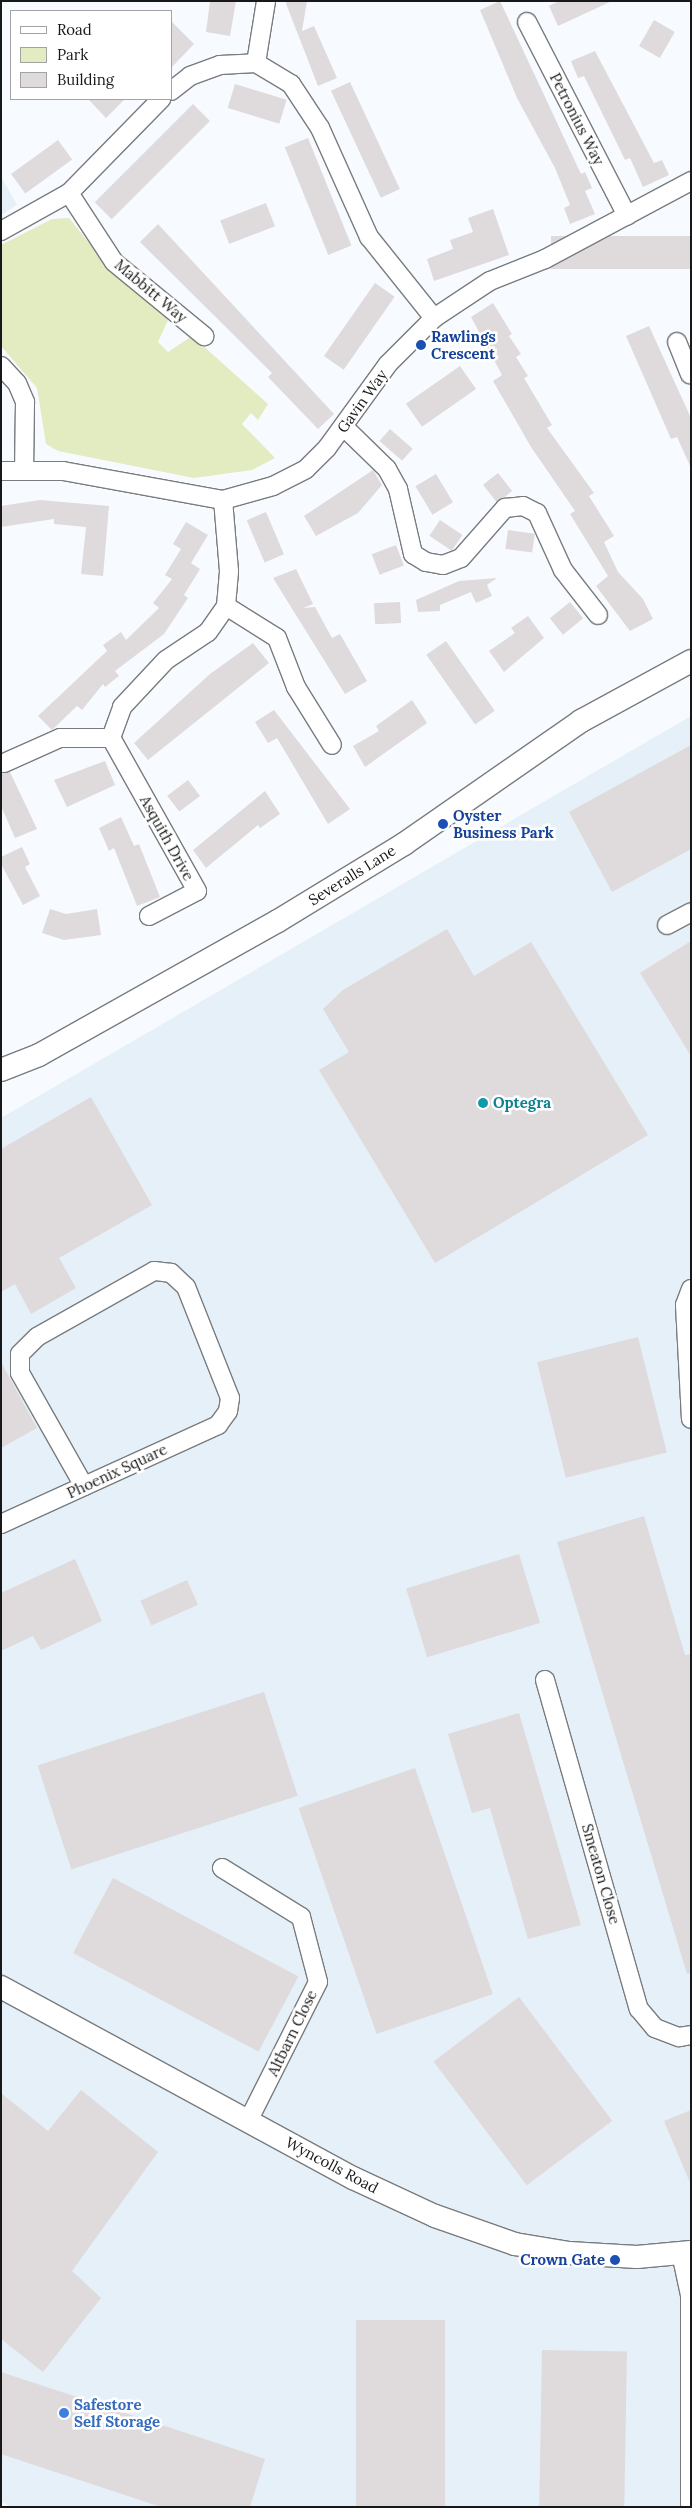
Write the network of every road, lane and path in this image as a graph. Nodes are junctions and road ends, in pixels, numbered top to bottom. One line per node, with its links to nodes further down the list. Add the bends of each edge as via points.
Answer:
1 (266, 1): 3 (street)
2 (527, 22): 8 (street, Petronius Way)
3 (256, 63): 4 (street, via 220,65 190,76); 10 (street, via 291,84 305,102 369,238)
4 (172, 90)
5 (151, 101): 7 (street, via 118,146)
6 (691, 181): 8 (street, Gavin Way)
7 (69, 193): 9 (street); 11 (street, Mabbitt Way, via 114,262)
8 (627, 216): 10 (street, Gavin Way, via 545,260 490,281)
9 (1, 231)
10 (434, 318): 15 (street, Gavin Way, via 388,364)
11 (204, 336)
12 (677, 342): 14 (street)
13 (1, 366): 16 (street, via 17,383 25,402)
14 (691, 374)
15 (344, 427): 18 (street, Gavin Way, via 306,469 249,495); 20 (street, via 387,469 398,489 413,554 426,562 442,565 461,558 505,508 523,506 537,513 563,570)
16 (24, 470): 17 (street, Gavin Way); 18 (street, Gavin Way, via 63,472)
17 (1, 471)
18 (223, 500): 19 (street, via 229,571)
19 (226, 606): 22 (street, via 208,632 166,660 122,707); 23 (street, via 277,638 296,687)
20 (598, 615)
21 (691, 661): 28 (street, Severalls Lane, via 582,721 404,844 278,921 39,1055)
22 (111, 738): 24 (street, via 60,738); 26 (street, Asquith Drive, via 197,890)
23 (332, 745)
24 (4, 763)
25 (691, 912): 27 (street)
26 (149, 916)
27 (667, 925)
28 (1, 1070)
29 (691, 1289): 30 (street, via 685,1305)
30 (691, 1419)
31 (84, 1486): 31 (street, Phoenix Square, via 20,1373 20,1354 37,1337 154,1271 171,1273 186,1287 230,1398 228,1412 218,1424); 32 (street, Phoenix Square)
32 (1, 1524)
33 (545, 1680): 36 (street, Smeaton Close, via 639,2009 656,2028 679,2037)
34 (222, 1868): 37 (street, Altbarn Close, via 301,1917 318,1982)
35 (1, 1986): 37 (street, Wyncolls Road)
36 (691, 2035)
37 (250, 2120): 38 (street, Wyncolls Road, via 353,2178 435,2216 515,2244 638,2257)
38 (686, 2252): 39 (street, via 690,2295)
39 (689, 2506)

